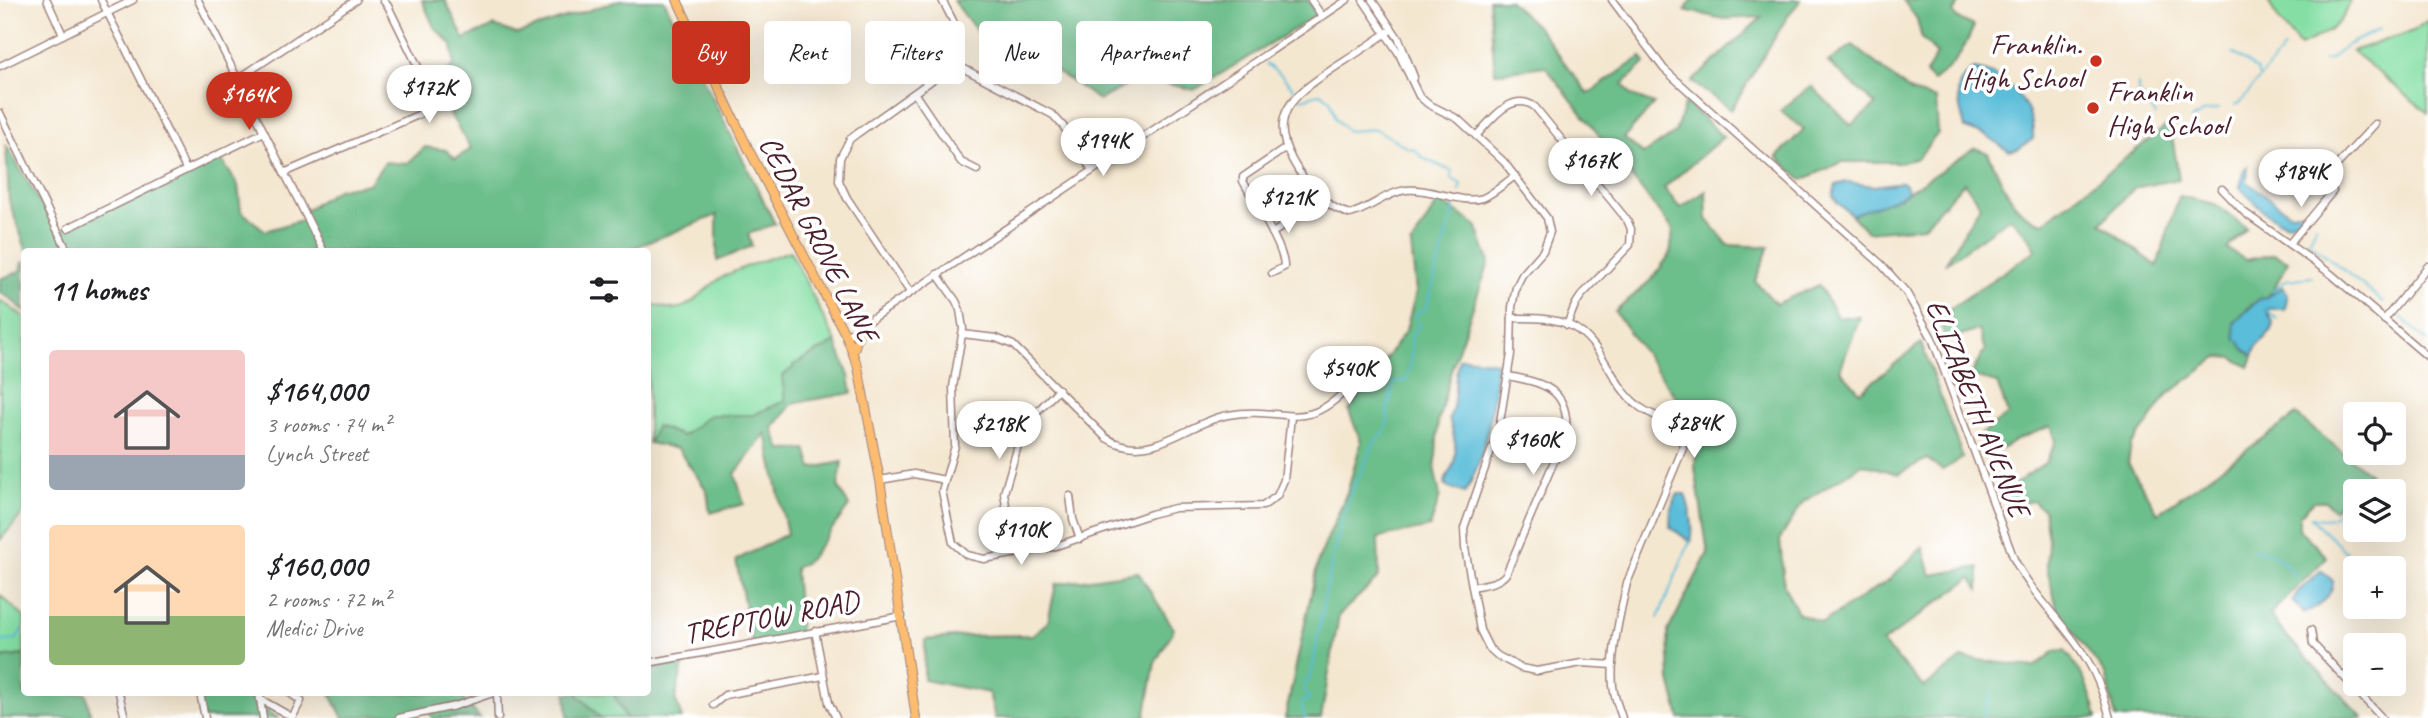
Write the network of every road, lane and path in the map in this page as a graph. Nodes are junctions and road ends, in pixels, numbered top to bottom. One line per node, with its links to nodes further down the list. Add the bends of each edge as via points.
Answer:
1 (47, 0): 19 (street)
2 (101, 0): 14 (street)
3 (133, 0): 14 (street)
4 (198, 0): 22 (street)
5 (356, 0): 22 (street)
6 (383, 0): 34 (street, via 427,85 429,104 418,115)
7 (677, 0): 52 (main road, CEDAR GROVE LANE)
8 (942, 0): 16 (street)
9 (1311, 0): 15 (street)
10 (1347, 0): 15 (street)
11 (1363, 0): 18 (street)
12 (1372, 0): 17 (street)
13 (1612, 0): 86 (street, ELIZABETH AVENUE, via 1664,69 1881,264 1912,301 1932,338 2014,559 2090,664)
14 (107, 13): 19 (street); 31 (street)
15 (1322, 16): 33 (street)
16 (953, 21)
17 (1392, 29): 18 (street); 25 (street, via 1405,50)
18 (1385, 34): 25 (street); 30 (street, via 1297,94 1285,114)
19 (63, 35): 20 (street)
20 (0, 66)
21 (965, 69): 33 (street, via 1053,115)
22 (238, 79): 28 (street)
23 (929, 84): 24 (street)
24 (915, 94): 32 (street, via 961,162); 46 (street, via 850,139 838,171 847,198)
25 (1419, 96): 29 (street, via 1458,119)
26 (0, 113): 41 (street)
27 (2375, 124): 40 (street, via 2325,178 2333,191)
28 (264, 132): 31 (street); 34 (street)
29 (1476, 136): 35 (street); 50 (street, via 1508,105 1528,102 1627,220 1630,245 1581,296)
30 (1286, 148): 37 (street); 39 (street, via 1242,181)
31 (186, 169): 38 (street)
32 (977, 170)
33 (1092, 170): 45 (street)
34 (284, 173): 42 (street)
35 (1515, 176): 37 (street, via 1482,198 1406,190 1350,214 1336,209); 47 (street, via 1547,218 1550,232 1543,251 1516,287)
36 (2222, 189): 40 (street, via 2245,214)
37 (1314, 190): 39 (street)
38 (68, 228)
39 (1272, 233): 44 (street, via 1285,261 1284,267)
40 (2289, 244): 48 (street)
41 (66, 248)
42 (322, 248)
43 (2428, 266): 48 (street)
44 (1272, 273)
45 (937, 274): 46 (street); 51 (street, via 960,310)
46 (910, 292): 49 (street)
47 (1512, 318): 50 (street); 56 (street)
48 (2384, 320): 55 (street)
49 (867, 321): 52 (street); 54 (main road, via 856,339)
50 (1567, 325): 69 (street, via 1584,334 1637,405 1674,423 1684,448 1627,583)
51 (962, 334): 57 (street, via 1013,345); 60 (street, via 953,387 955,446)
52 (846, 336): 54 (main road, CEDAR GROVE LANE)
53 (1368, 353): 58 (street, via 1368,366 1332,404 1316,414)
54 (854, 357): 59 (main road, CEDAR GROVE LANE)
55 (2428, 357)
56 (1508, 376): 64 (street, via 1494,446 1464,528); 64 (street, via 1546,385 1554,392 1563,403 1566,433 1506,574)
57 (1059, 389): 58 (street, via 1118,445 1147,447 1224,416 1250,412); 63 (street, via 1024,425 1004,493)
58 (1291, 417): 62 (street, via 1284,480 1277,496 1263,506 1175,508)
59 (880, 480): 60 (street, via 914,474); 65 (main road, CEDAR GROVE LANE)
60 (945, 481): 63 (street, via 943,498 953,543 960,551 984,559)
61 (1070, 496): 62 (street)
62 (1080, 539): 63 (street)
63 (1014, 554)
64 (1472, 587): 69 (street, via 1480,630 1489,648 1508,663 1537,671 1582,663)
65 (902, 616): 67 (street, TREPTOW ROAD); 84 (main road, CEDAR GROVE LANE)
66 (2311, 630): 87 (street, via 2313,644)
67 (815, 631): 68 (street, TREPTOW ROAD); 70 (street)
68 (651, 662)
69 (1613, 665): 85 (street)
70 (823, 676): 77 (street, via 725,695); 83 (street)
71 (120, 696): 78 (street)
72 (201, 696): 79 (street)
73 (260, 696): 74 (street, via 293,716 301,701); 80 (street)
74 (294, 696)
75 (486, 696): 81 (street)
76 (495, 696): 82 (street)
77 (713, 705)
78 (125, 718)
79 (205, 718)
80 (263, 718)
81 (399, 718)
82 (498, 718)
83 (836, 718)
84 (916, 718)
85 (1621, 718)
86 (2109, 718)
87 (2382, 718)

